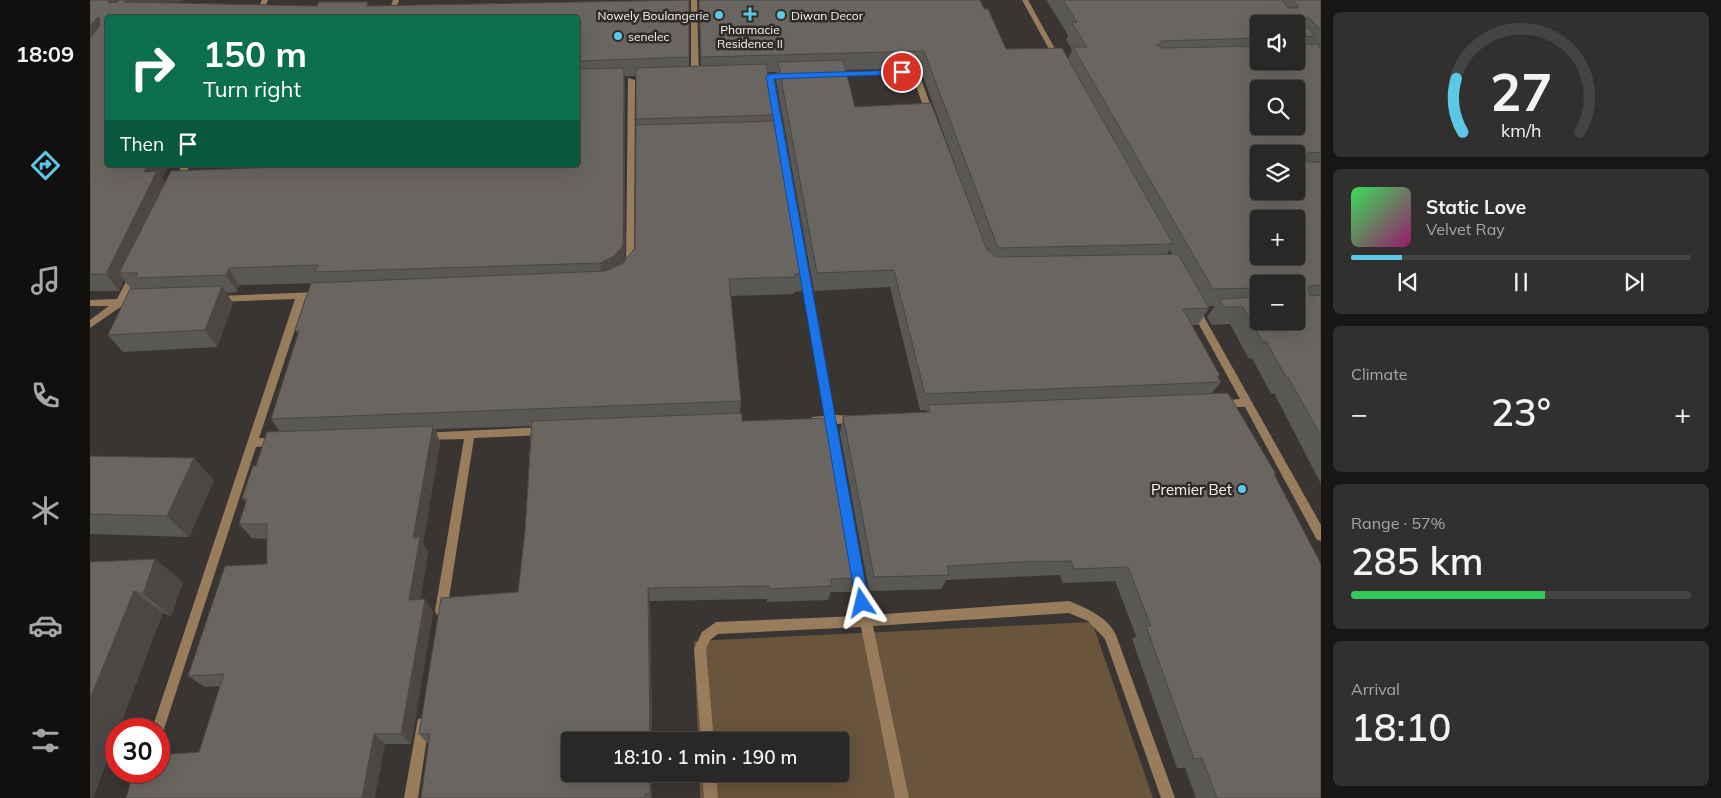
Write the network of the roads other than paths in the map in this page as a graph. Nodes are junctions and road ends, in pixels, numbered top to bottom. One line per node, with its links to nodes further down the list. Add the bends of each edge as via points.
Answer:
1 (265, 0): 5 (street)
2 (396, 0): 6 (street)
3 (694, 0): 11 (street)
4 (1025, 0): 7 (street)
5 (258, 15)
6 (391, 15)
7 (1063, 69)
8 (827, 75): 14 (street, via 902,72 916,76)
9 (770, 76): 32 (street, via 775,135)
10 (686, 78): 11 (street)
11 (695, 78): 12 (street)
12 (704, 78)
13 (640, 80): 15 (street, via 627,80)
14 (932, 121)
15 (631, 139): 16 (street); 20 (street, via 631,265)
16 (641, 139)
17 (185, 167): 18 (street, via 176,186)
18 (188, 182)
19 (137, 268): 25 (street)
20 (625, 271)
21 (330, 295): 22 (street)
22 (301, 296): 23 (street); 38 (street)
23 (206, 299)
24 (149, 301): 25 (street)
25 (120, 302): 26 (street); 28 (street)
26 (90, 303)
27 (1198, 309): 29 (street)
28 (90, 325)
29 (1247, 403): 30 (street); 39 (street)
30 (1208, 404)
31 (870, 418): 32 (street)
32 (830, 420): 33 (street); 41 (street)
33 (801, 421)
34 (557, 431): 35 (street)
35 (470, 434): 36 (street); 40 (street)
36 (410, 437)
37 (281, 442): 38 (street)
38 (252, 443): 43 (street)
39 (1321, 536)
40 (440, 621)
41 (866, 621): 44 (street, via 716,628 706,636 700,648); 48 (street); 49 (street, via 1069,606 1092,617 1110,635)
42 (426, 710): 46 (street)
43 (162, 718)
44 (706, 732)
45 (710, 782): 47 (street)
46 (412, 798)
47 (711, 798)
48 (902, 798)
49 (1168, 798)

